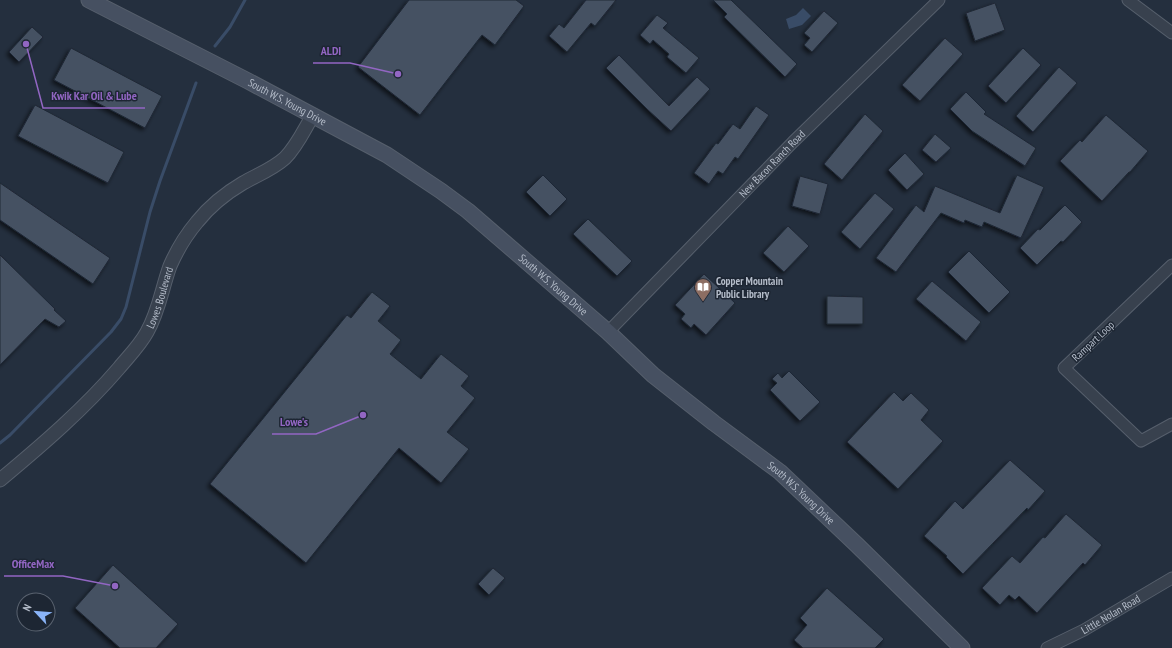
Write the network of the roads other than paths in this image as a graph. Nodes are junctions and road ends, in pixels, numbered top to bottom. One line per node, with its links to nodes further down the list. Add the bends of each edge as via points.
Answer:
1 (89, 0): 5 (main road, South W.S. Young Drive)
2 (939, 0): 7 (street, New Bacon Ranch Road, via 793,142)
3 (1128, 0): 4 (street)
4 (1172, 33)
5 (313, 115): 7 (main road, South W.S. Young Drive, via 387,155 441,191 468,211); 9 (street, Lowes Boulevard, via 295,146 284,159 242,183 200,218 177,251 155,316 136,348 76,413)
6 (1172, 266): 8 (street, Rampart Loop, via 1064,368 1141,441)
7 (608, 332): 11 (main road, South W.S. Young Drive, via 653,375 780,472)
8 (1172, 424)
9 (0, 480)
10 (1172, 578): 12 (street, Little Nolan Road, via 1084,630)
11 (962, 648)
12 (1048, 648)

